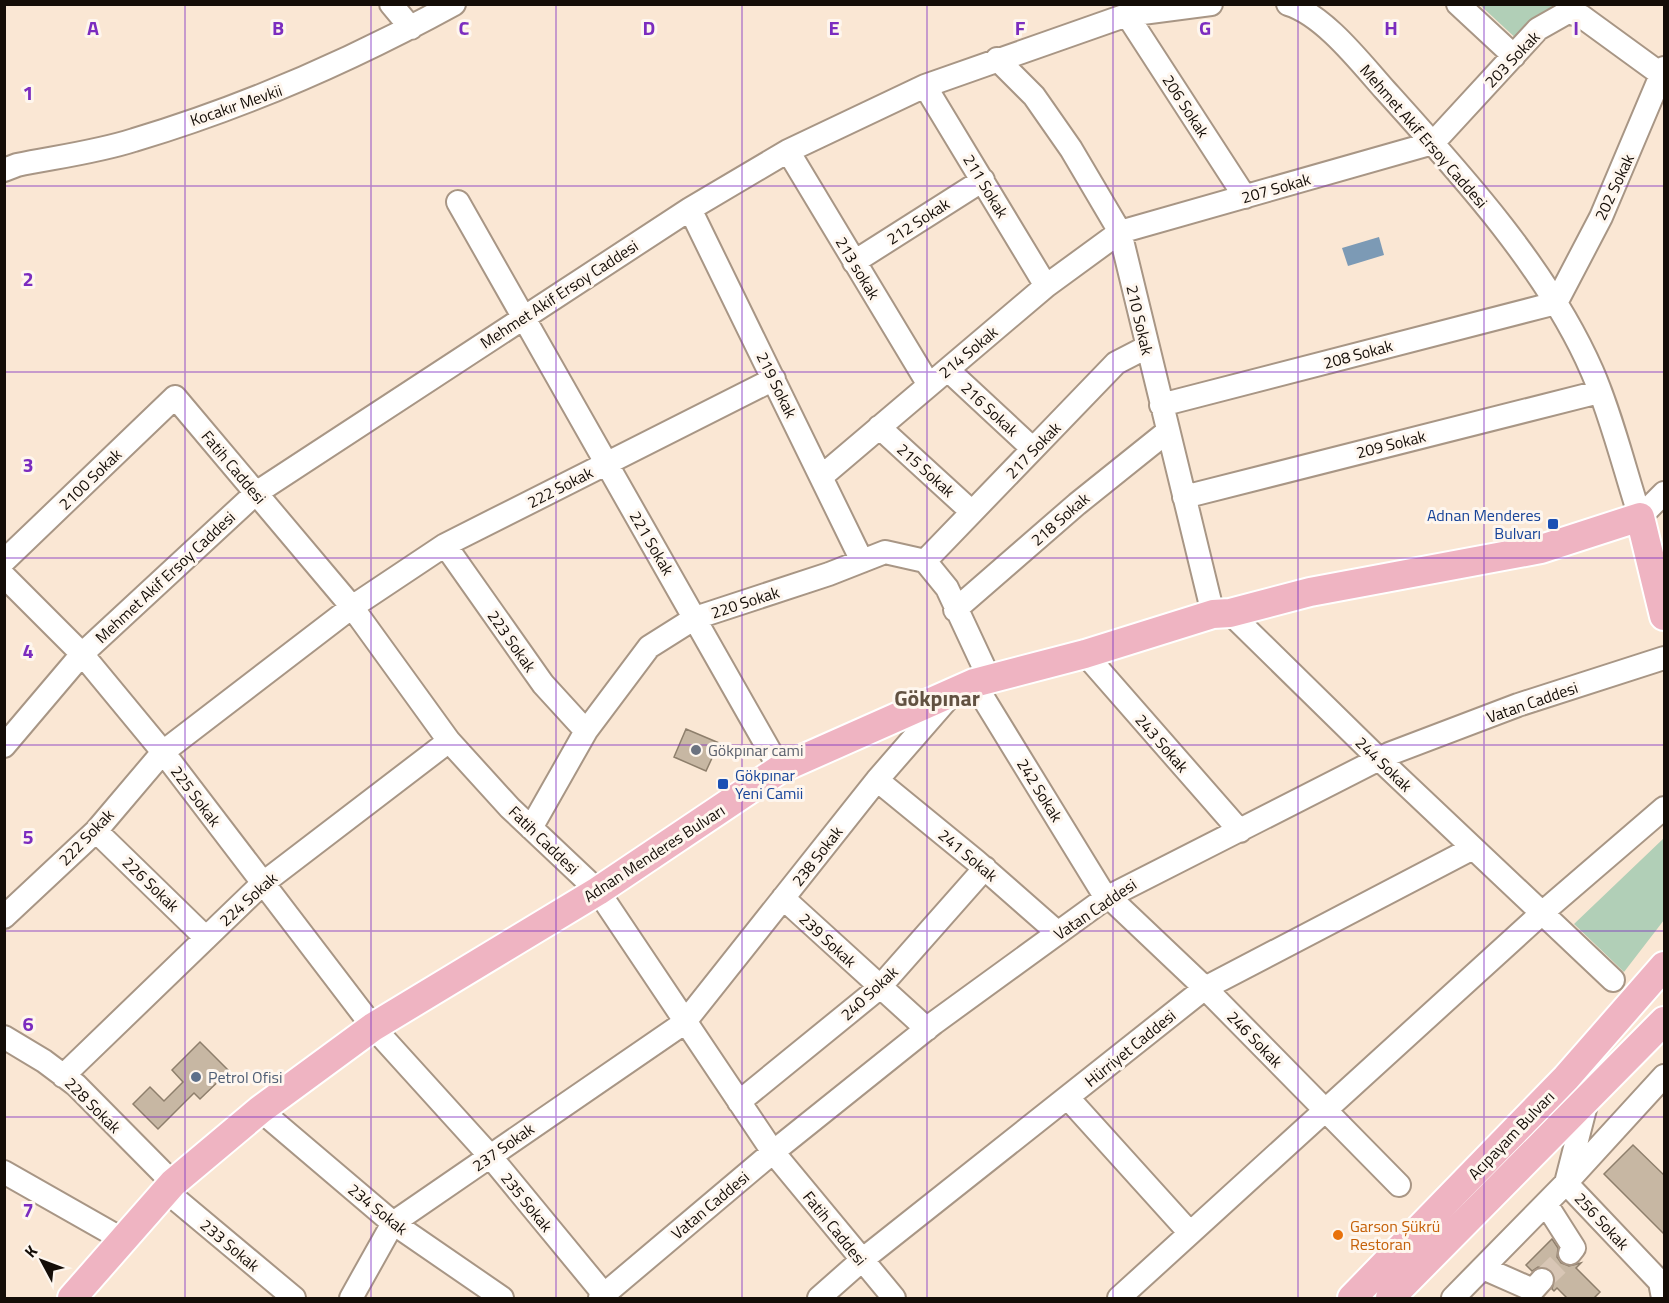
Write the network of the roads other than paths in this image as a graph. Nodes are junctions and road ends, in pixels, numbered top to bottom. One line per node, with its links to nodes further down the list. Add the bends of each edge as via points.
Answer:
1 (391, 4): 7 (street)
2 (454, 4): 7 (street, Kocakır Mevkii)
3 (1211, 4): 6 (street, Mehmet Akif Ersoy Caddesi)
4 (1458, 4): 8 (street)
5 (1295, 5): 12 (street, Mehmet Akif Ersoy Caddesi, via 1328,31)
6 (1127, 15): 9 (street, Mehmet Akif Ersoy Caddesi); 16 (street, 206 Sokak)
7 (411, 28): 14 (street, Kocakır Mevkii, via 280,90 132,141)
8 (1514, 56): 10 (street, 203 Sokak, via 1538,29 1568,12 1581,16); 12 (street, 203 Sokak)
9 (997, 59): 11 (street, Mehmet Akif Ersoy Caddesi); 19 (street, 210 Sokak, via 1034,96)
10 (1663, 71): 22 (street, 202 Sokak, via 1601,217)
11 (925, 86): 13 (street, Mehmet Akif Ersoy Caddesi); 15 (street, 211 Sokak)
12 (1433, 143): 16 (street, 207 Sokak); 22 (street, Mehmet Akif Ersoy Caddesi, via 1473,187)
13 (788, 151): 18 (street, Mehmet Akif Ersoy Caddesi); 20 (street, 213 sokak)
14 (4, 170)
15 (983, 180): 20 (street, 212 Sokak); 21 (street, 211 Sokak)
16 (1245, 197): 19 (street, 207 Sokak)
17 (458, 202): 23 (street, 221 Sokak)
18 (690, 209): 23 (street, Mehmet Akif Ersoy Caddesi); 26 (street, 219 Sokak)
19 (1120, 232): 21 (street, 214 Sokak); 24 (street, 210 Sokak)
20 (854, 262): 27 (street, 213 sokak)
21 (1046, 286): 25 (street, 214 Sokak)
22 (1556, 303): 28 (street, Mehmet Akif Ersoy Caddesi); 30 (street, 208 Sokak)
23 (523, 317): 34 (street, 221 Sokak); 36 (street, Mehmet Akif Ersoy Caddesi)
24 (1147, 347): 30 (street, 210 Sokak); 33 (street, 217 Sokak, via 1116,363)
25 (948, 369): 27 (street, 214 Sokak); 33 (street, 216 Sokak)
26 (774, 379): 34 (street, 222 Sokak); 35 (street, 219 Sokak)
27 (929, 385): 31 (street, 214 Sokak)
28 (1599, 392): 38 (street, 209 Sokak); 40 (street, Mehmet Akif Ersoy Caddesi)
29 (175, 397): 36 (street, Fatih Caddesi); 42 (street, 2100 Sokak)
30 (1161, 405): 32 (street, 210 Sokak)
31 (879, 428): 35 (street, 214 Sokak); 39 (street, 215 Sokak)
32 (1168, 430): 38 (street, 210 Sokak); 47 (street, 218 Sokak)
33 (1033, 449): 39 (street, 217 Sokak)
34 (606, 463): 41 (street, 222 Sokak); 50 (street, 221 Sokak)
35 (821, 477): 43 (street, 219 Sokak)
36 (256, 493): 46 (street, Fatih Caddesi); 51 (street, Mehmet Akif Ersoy Caddesi)
37 (1665, 493): 40 (street)
38 (1184, 497): 48 (street, 210 Sokak)
39 (972, 512): 44 (street, 217 Sokak)
40 (1640, 517): 48 (main road, Adnan Menderes Bulvarı, via 1541,549 1310,592); 49 (main road)
41 (445, 546): 46 (street, 222 Sokak); 55 (street, 223 Sokak, via 543,684)
42 (4, 561)
43 (862, 561): 44 (street, 220 Sokak, via 885,552); 50 (street, 220 Sokak)
44 (925, 561): 47 (street, via 947,588)
45 (4, 576): 51 (street, 225 Sokak)
46 (352, 607): 56 (street, Fatih Caddesi); 58 (street, 222 Sokak)
47 (956, 610): 54 (street)
48 (1222, 613): 52 (main road, Adnan Menderes Bulvarı); 59 (street, 244 Sokak)
49 (1665, 616)
50 (695, 618): 55 (street, 220 Sokak, via 649,647); 60 (street, 221 Sokak)
51 (82, 654): 57 (street, Mehmet Akif Ersoy Caddesi); 58 (street, 225 Sokak)
52 (1085, 654): 54 (main road, Adnan Menderes Bulvarı); 65 (street, 243 Sokak)
53 (1665, 658): 59 (street, Vatan Caddesi, via 1518,705)
54 (972, 684): 60 (main road, Adnan Menderes Bulvarı); 61 (street, 238 Sokak); 70 (street, 242 Sokak)
55 (586, 731): 63 (street, 220 Sokak)
56 (449, 741): 63 (street, Fatih Caddesi); 68 (street, 224 Sokak)
57 (4, 746)
58 (163, 752): 64 (street, 222 Sokak); 68 (street, 225 Sokak)
59 (1378, 759): 65 (street, Vatan Caddesi); 66 (street, 244 Sokak)
60 (780, 769): 69 (main road, Adnan Menderes Bulvarı)
61 (877, 780): 67 (street, 241 Sokak); 71 (street, 238 Sokak)
62 (1665, 808): 72 (street)
63 (531, 828): 69 (street, Fatih Caddesi)
64 (96, 831): 73 (street, 222 Sokak); 75 (street, 226 Sokak)
65 (1240, 831): 70 (street, Vatan Caddesi)
66 (1473, 848): 72 (street, 244 Sokak); 79 (street, Hürriyet Caddesi)
67 (985, 868): 74 (street, 241 Sokak); 78 (street, 240 Sokak)
68 (262, 884): 75 (street, 224 Sokak); 82 (street, 225 Sokak)
69 (598, 891): 81 (street, Fatih Caddesi); 82 (main road, Adnan Menderes Bulvarı)
70 (1107, 897): 74 (street, Vatan Caddesi); 79 (street, 246 Sokak)
71 (783, 898): 78 (street, 239 Sokak); 81 (street, 238 Sokak)
72 (1542, 912): 77 (street, 244 Sokak); 91 (street)
73 (4, 917)
74 (1058, 933): 83 (street, Vatan Caddesi)
75 (206, 938): 85 (street, 224 Sokak)
76 (1665, 966): 116 (main road, Acıpayam Bulvarı, via 1566,1078)
77 (1613, 980)
78 (879, 988): 83 (street, 239 Sokak); 89 (street, 240 Sokak)
79 (1205, 988): 87 (street, Hürriyet Caddesi); 91 (street, 246 Sokak)
80 (1665, 1021): 88 (main road, Acıpayam Bulvarı)
81 (684, 1023): 89 (street, Fatih Caddesi); 93 (street, 237 Sokak)
82 (373, 1027): 90 (main road, Adnan Menderes Bulvarı); 93 (street, 235 Sokak)
83 (927, 1029): 92 (street, Vatan Caddesi)
84 (9, 1047): 85 (street, 228 Sokak)
85 (63, 1076): 97 (street, 228 Sokak)
86 (1665, 1076): 95 (street)
87 (1068, 1098): 100 (street); 103 (street, Hürriyet Caddesi)
88 (1587, 1101): 95 (street, 256 Sokak); 117 (main road, Acıpayam Bulvarı)
89 (739, 1102): 92 (street, Fatih Caddesi)
90 (260, 1110): 97 (main road, Adnan Menderes Bulvarı); 99 (street, 234 Sokak)
91 (1325, 1111): 96 (street, 246 Sokak); 100 (street)
92 (773, 1152): 103 (street, Fatih Caddesi); 107 (street, Vatan Caddesi)
93 (490, 1156): 99 (street, 237 Sokak); 107 (street, 235 Sokak)
94 (4, 1172): 101 (street)
95 (1566, 1183): 98 (street); 106 (street, 256 Sokak)
96 (1399, 1185)
97 (163, 1194): 101 (main road); 109 (main road); 110 (street, 233 Sokak)
98 (1546, 1204): 102 (street, via 1574,1248); 104 (street)
99 (393, 1223): 111 (street, 237 Sokak); 112 (street, 234 Sokak)
100 (1190, 1233): 115 (street)
101 (113, 1234): 108 (main road)
102 (1570, 1253)
103 (862, 1260): 113 (street, Hürriyet Caddesi); 114 (street, Fatih Caddesi)
104 (1483, 1268): 105 (street, via 1533,1290); 118 (street)
105 (1542, 1280)
106 (1663, 1286): 119 (street)
107 (603, 1297)
108 (51, 1299)
109 (72, 1299)
110 (294, 1299)
111 (351, 1299)
112 (502, 1299)
113 (819, 1299)
114 (894, 1299)
115 (1119, 1299)
116 (1352, 1299)
117 (1390, 1299)
118 (1453, 1299)
119 (1643, 1299)

